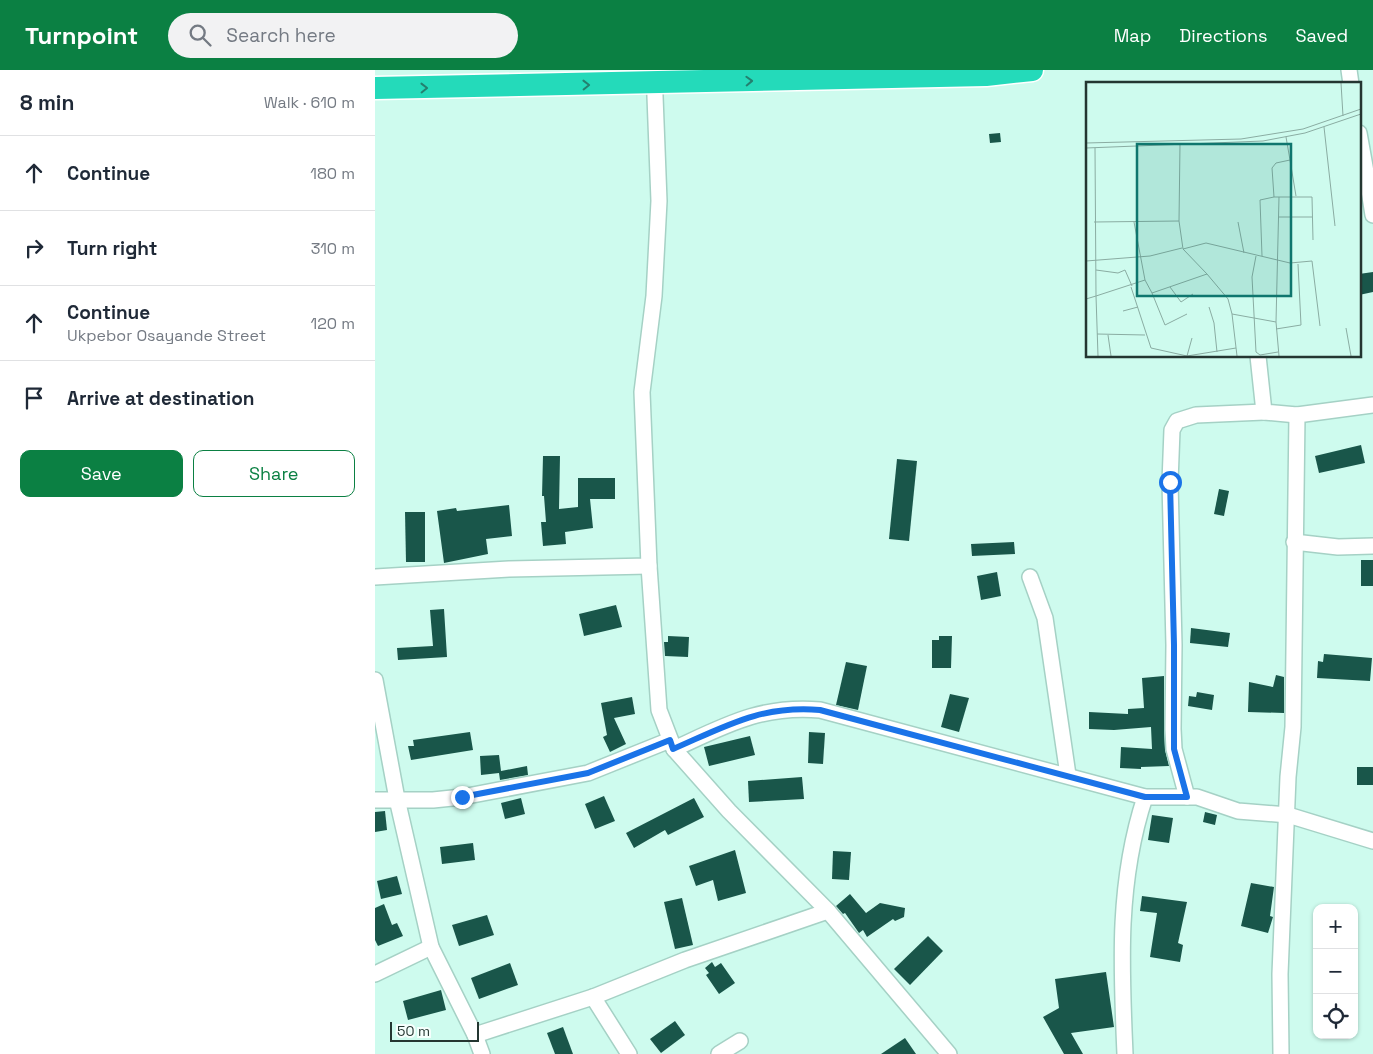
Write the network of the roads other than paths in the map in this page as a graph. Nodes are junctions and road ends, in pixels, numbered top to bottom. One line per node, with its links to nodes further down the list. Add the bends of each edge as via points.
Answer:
1 (1031, 70): 2 (highway, one-way to 1, via 986,75)
2 (655, 77): 3 (highway, one-way to 2); 13 (street, via 659,201 655,296 642,392)
3 (375, 88)
4 (1361, 153): 5 (street)
5 (1363, 173): 6 (street)
6 (1373, 215)
7 (1259, 358): 9 (street)
8 (1373, 405): 10 (street)
9 (1264, 412): 10 (street); 20 (street, via 1196,415 1177,421 1172,430 1173,729 1174,749)
10 (1297, 415): 11 (street)
11 (1294, 542): 12 (street, via 1338,547); 23 (street, via 1293,727)
12 (1373, 546)
13 (649, 566): 14 (street); 17 (street, via 659,710)
14 (375, 577)
15 (1030, 577): 18 (street, via 1045,618)
16 (375, 680): 21 (street)
17 (672, 745): 18 (street, via 759,714 794,708 820,710 969,752); 21 (street, via 588,773 462,797); 25 (street, via 729,811)
18 (1068, 775): 19 (street)
19 (1145, 797): 20 (street); 35 (street, via 1133,838 1121,929)
20 (1187, 797): 23 (street, via 1209,800 1238,811)
21 (397, 799): 22 (street); 26 (street)
22 (375, 800)
23 (1288, 815): 24 (street); 36 (street, via 1280,974)
24 (1373, 841)
25 (827, 911): 28 (street, via 685,960); 34 (street)
26 (431, 947): 27 (street); 29 (street)
27 (375, 974)
28 (593, 998): 29 (street); 32 (street)
29 (475, 1035): 31 (street)
30 (740, 1041): 33 (street)
31 (482, 1054)
32 (629, 1054)
33 (719, 1054)
34 (949, 1054)
35 (1125, 1054)
36 (1281, 1054)

